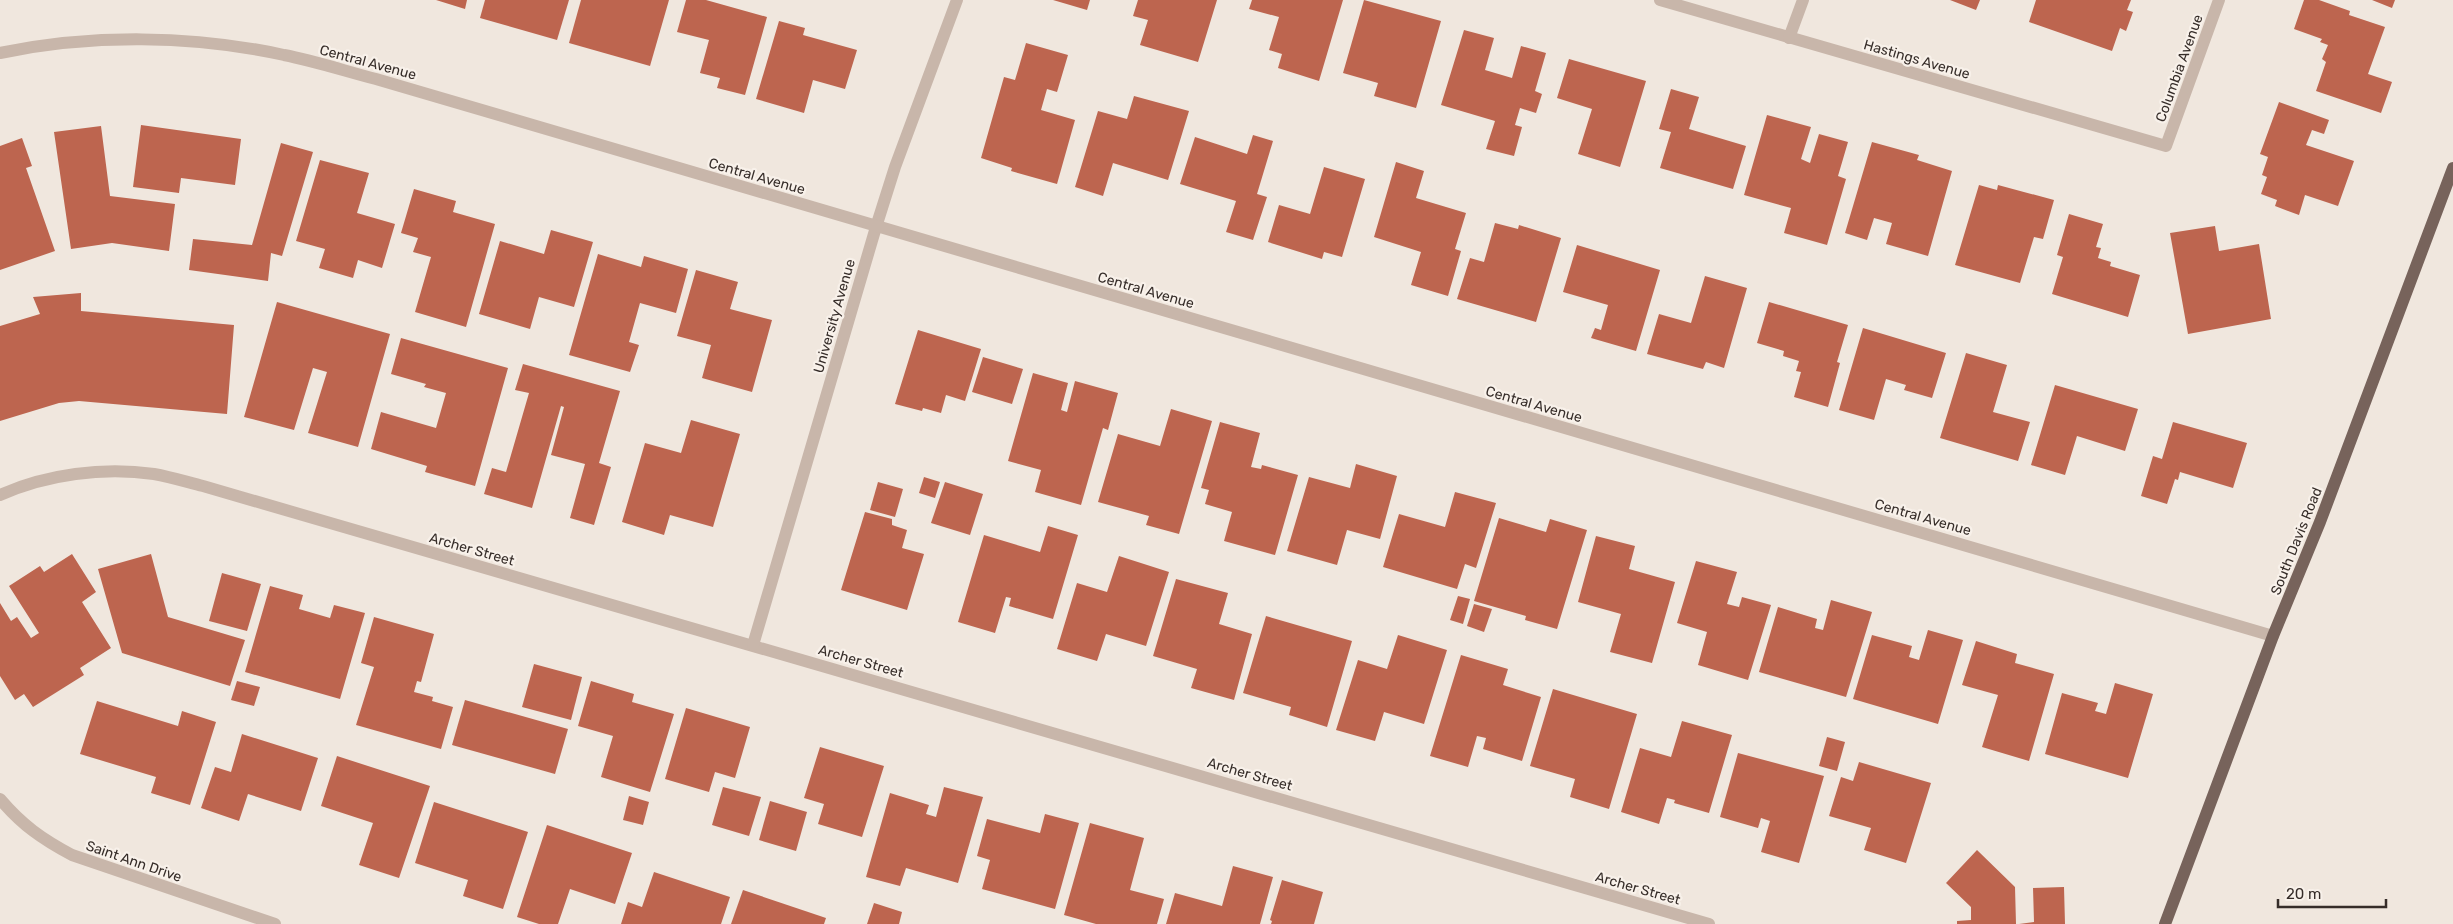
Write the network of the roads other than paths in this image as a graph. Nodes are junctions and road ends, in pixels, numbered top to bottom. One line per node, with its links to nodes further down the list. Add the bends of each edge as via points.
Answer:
1 (957, 0): 9 (street, University Avenue)
2 (1660, 0): 5 (street, Hastings Avenue)
3 (1803, 0): 5 (street)
4 (2219, 0): 7 (street, Columbia Avenue)
5 (1789, 38): 7 (street, Hastings Avenue)
6 (0, 53): 9 (street, Central Avenue, via 81,41 143,39 283,54)
7 (2166, 146)
8 (2453, 168): 11 (main road, South Davis Road, via 2320,522)
9 (876, 227): 11 (street, Central Avenue); 12 (street, University Avenue)
10 (0, 495): 12 (street, Archer Street, via 56,477 108,472 154,474)
11 (2273, 636): 16 (main road, South Davis Road)
12 (753, 645): 15 (street, Archer Street)
13 (0, 799): 14 (street, Saint Ann Drive, via 41,839 72,856)
14 (275, 924)
15 (1709, 924)
16 (2165, 924)

